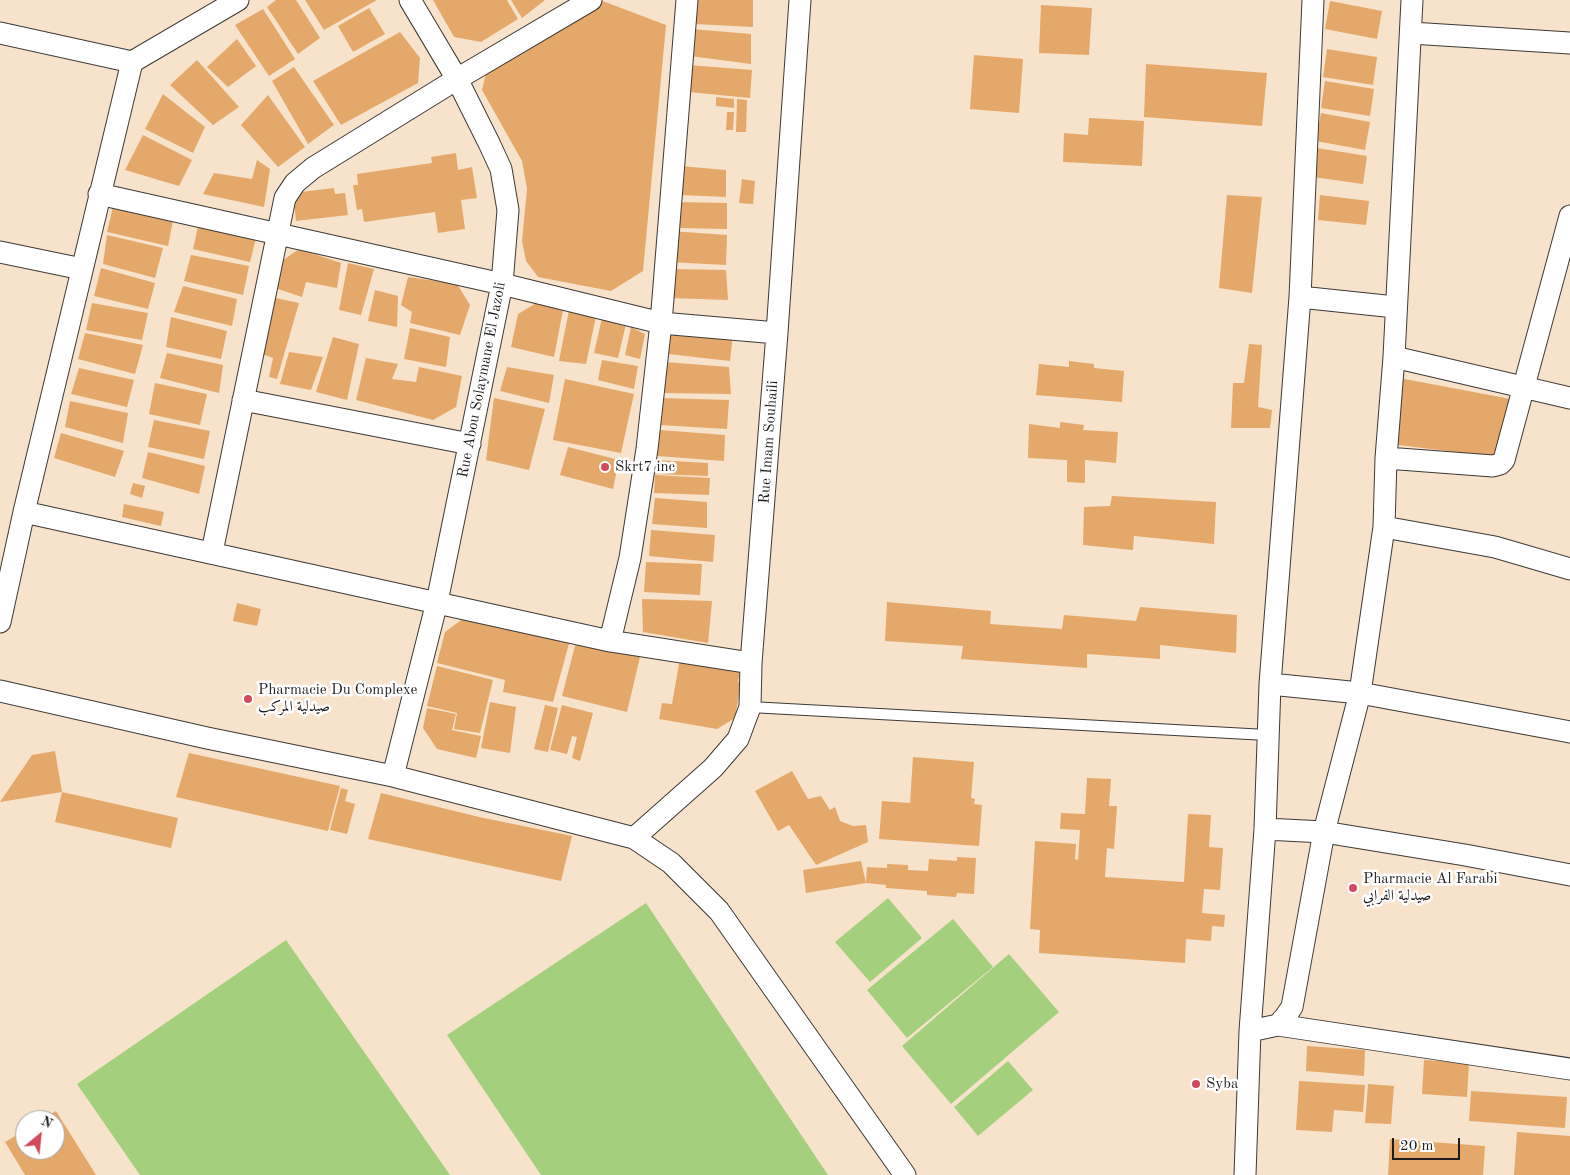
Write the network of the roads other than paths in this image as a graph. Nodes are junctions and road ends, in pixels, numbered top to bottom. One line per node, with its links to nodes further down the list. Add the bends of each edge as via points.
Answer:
1 (238, 0): 11 (street)
2 (410, 0): 12 (street, Rue Abou Solaymane El Jazoli)
3 (591, 0): 12 (street)
4 (687, 0): 21 (street)
5 (800, 0): 22 (street, Rue Imam Souhaili)
6 (1313, 0): 19 (street)
7 (1412, 0): 9 (street)
8 (0, 33): 11 (street)
9 (1411, 33): 10 (street); 20 (street)
10 (1570, 43)
11 (132, 62): 13 (street)
12 (457, 79): 15 (street, via 313,168 295,183 285,198); 18 (street, Rue Abou Solaymane El Jazoli, via 501,169 508,210)
13 (100, 194): 15 (street); 17 (street)
14 (1570, 216): 24 (street)
15 (278, 234): 18 (street); 26 (street)
16 (0, 252): 17 (street)
17 (82, 269): 29 (street)
18 (502, 284): 21 (street); 27 (street, Rue Abou Solaymane El Jazoli)
19 (1300, 297): 20 (street); 38 (street)
20 (1395, 307): 23 (street)
21 (661, 323): 22 (street); 36 (street, via 630,558)
22 (777, 333): 37 (street, Rue Imam Souhaili)
23 (1394, 357): 24 (street); 28 (street)
24 (1524, 387): 25 (street); 28 (street, via 1504,460 1500,464)
25 (1570, 398)
26 (243, 400): 27 (street); 31 (street)
27 (470, 444): 34 (street, Rue Abou Solaymane El Jazoli)
28 (1386, 458): 30 (street)
29 (24, 512): 31 (street); 33 (street)
30 (1384, 527): 32 (street, via 1495,547); 40 (street)
31 (212, 552): 34 (street)
32 (1570, 570)
33 (4, 582): 35 (street)
34 (437, 602): 36 (street); 44 (street, Rue Abou Solaymane El Jazoli)
35 (0, 622)
36 (610, 641): 37 (street)
37 (751, 663): 41 (street, Rue Imam Souhaili)
38 (1270, 684): 40 (street); 43 (street)
39 (0, 692): 44 (street)
40 (1360, 693): 42 (street); 46 (street)
41 (750, 707): 43 (lane); 47 (street, Rue Imam Souhaili, via 738,739 714,768)
42 (1570, 732)
43 (1267, 735): 45 (street)
44 (393, 776): 47 (street)
45 (1266, 829): 46 (street); 50 (street)
46 (1324, 832): 48 (street); 49 (street, via 1292,1006)
47 (634, 838): 52 (street, via 671,863 719,911)
48 (1570, 875)
49 (1278, 1025): 50 (street); 51 (street)
50 (1250, 1031): 53 (street)
51 (1570, 1069)
52 (904, 1175)
53 (1245, 1175)

